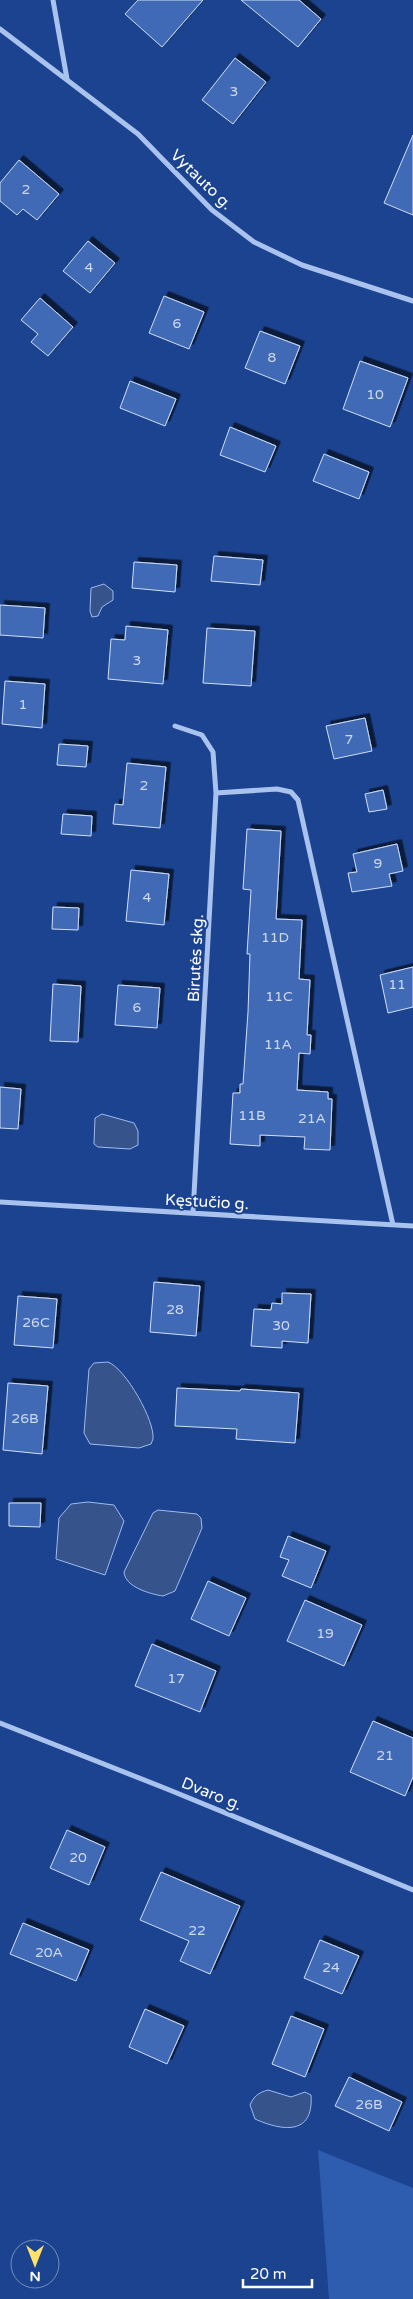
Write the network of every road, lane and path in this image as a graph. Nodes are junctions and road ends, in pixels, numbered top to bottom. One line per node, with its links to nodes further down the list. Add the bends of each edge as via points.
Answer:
1 (53, 0): 3 (street)
2 (0, 29): 3 (street, Vytauto g.)
3 (68, 80): 4 (street, Vytauto g., via 138,134 212,210 254,242 302,265)
4 (413, 301)
5 (175, 726): 6 (street, Birutės skg., via 202,735 209,746)
6 (216, 793): 8 (street, Birutės skg.); 9 (street, via 276,789 291,792 298,800)
7 (0, 1202): 8 (street, Kęstučio g.)
8 (193, 1213): 9 (street, Kęstučio g.)
9 (393, 1225): 10 (street, Kęstučio g.)
10 (413, 1226)
11 (0, 1723): 12 (street, Dvaro g., via 168,1788)
12 (413, 1890)

